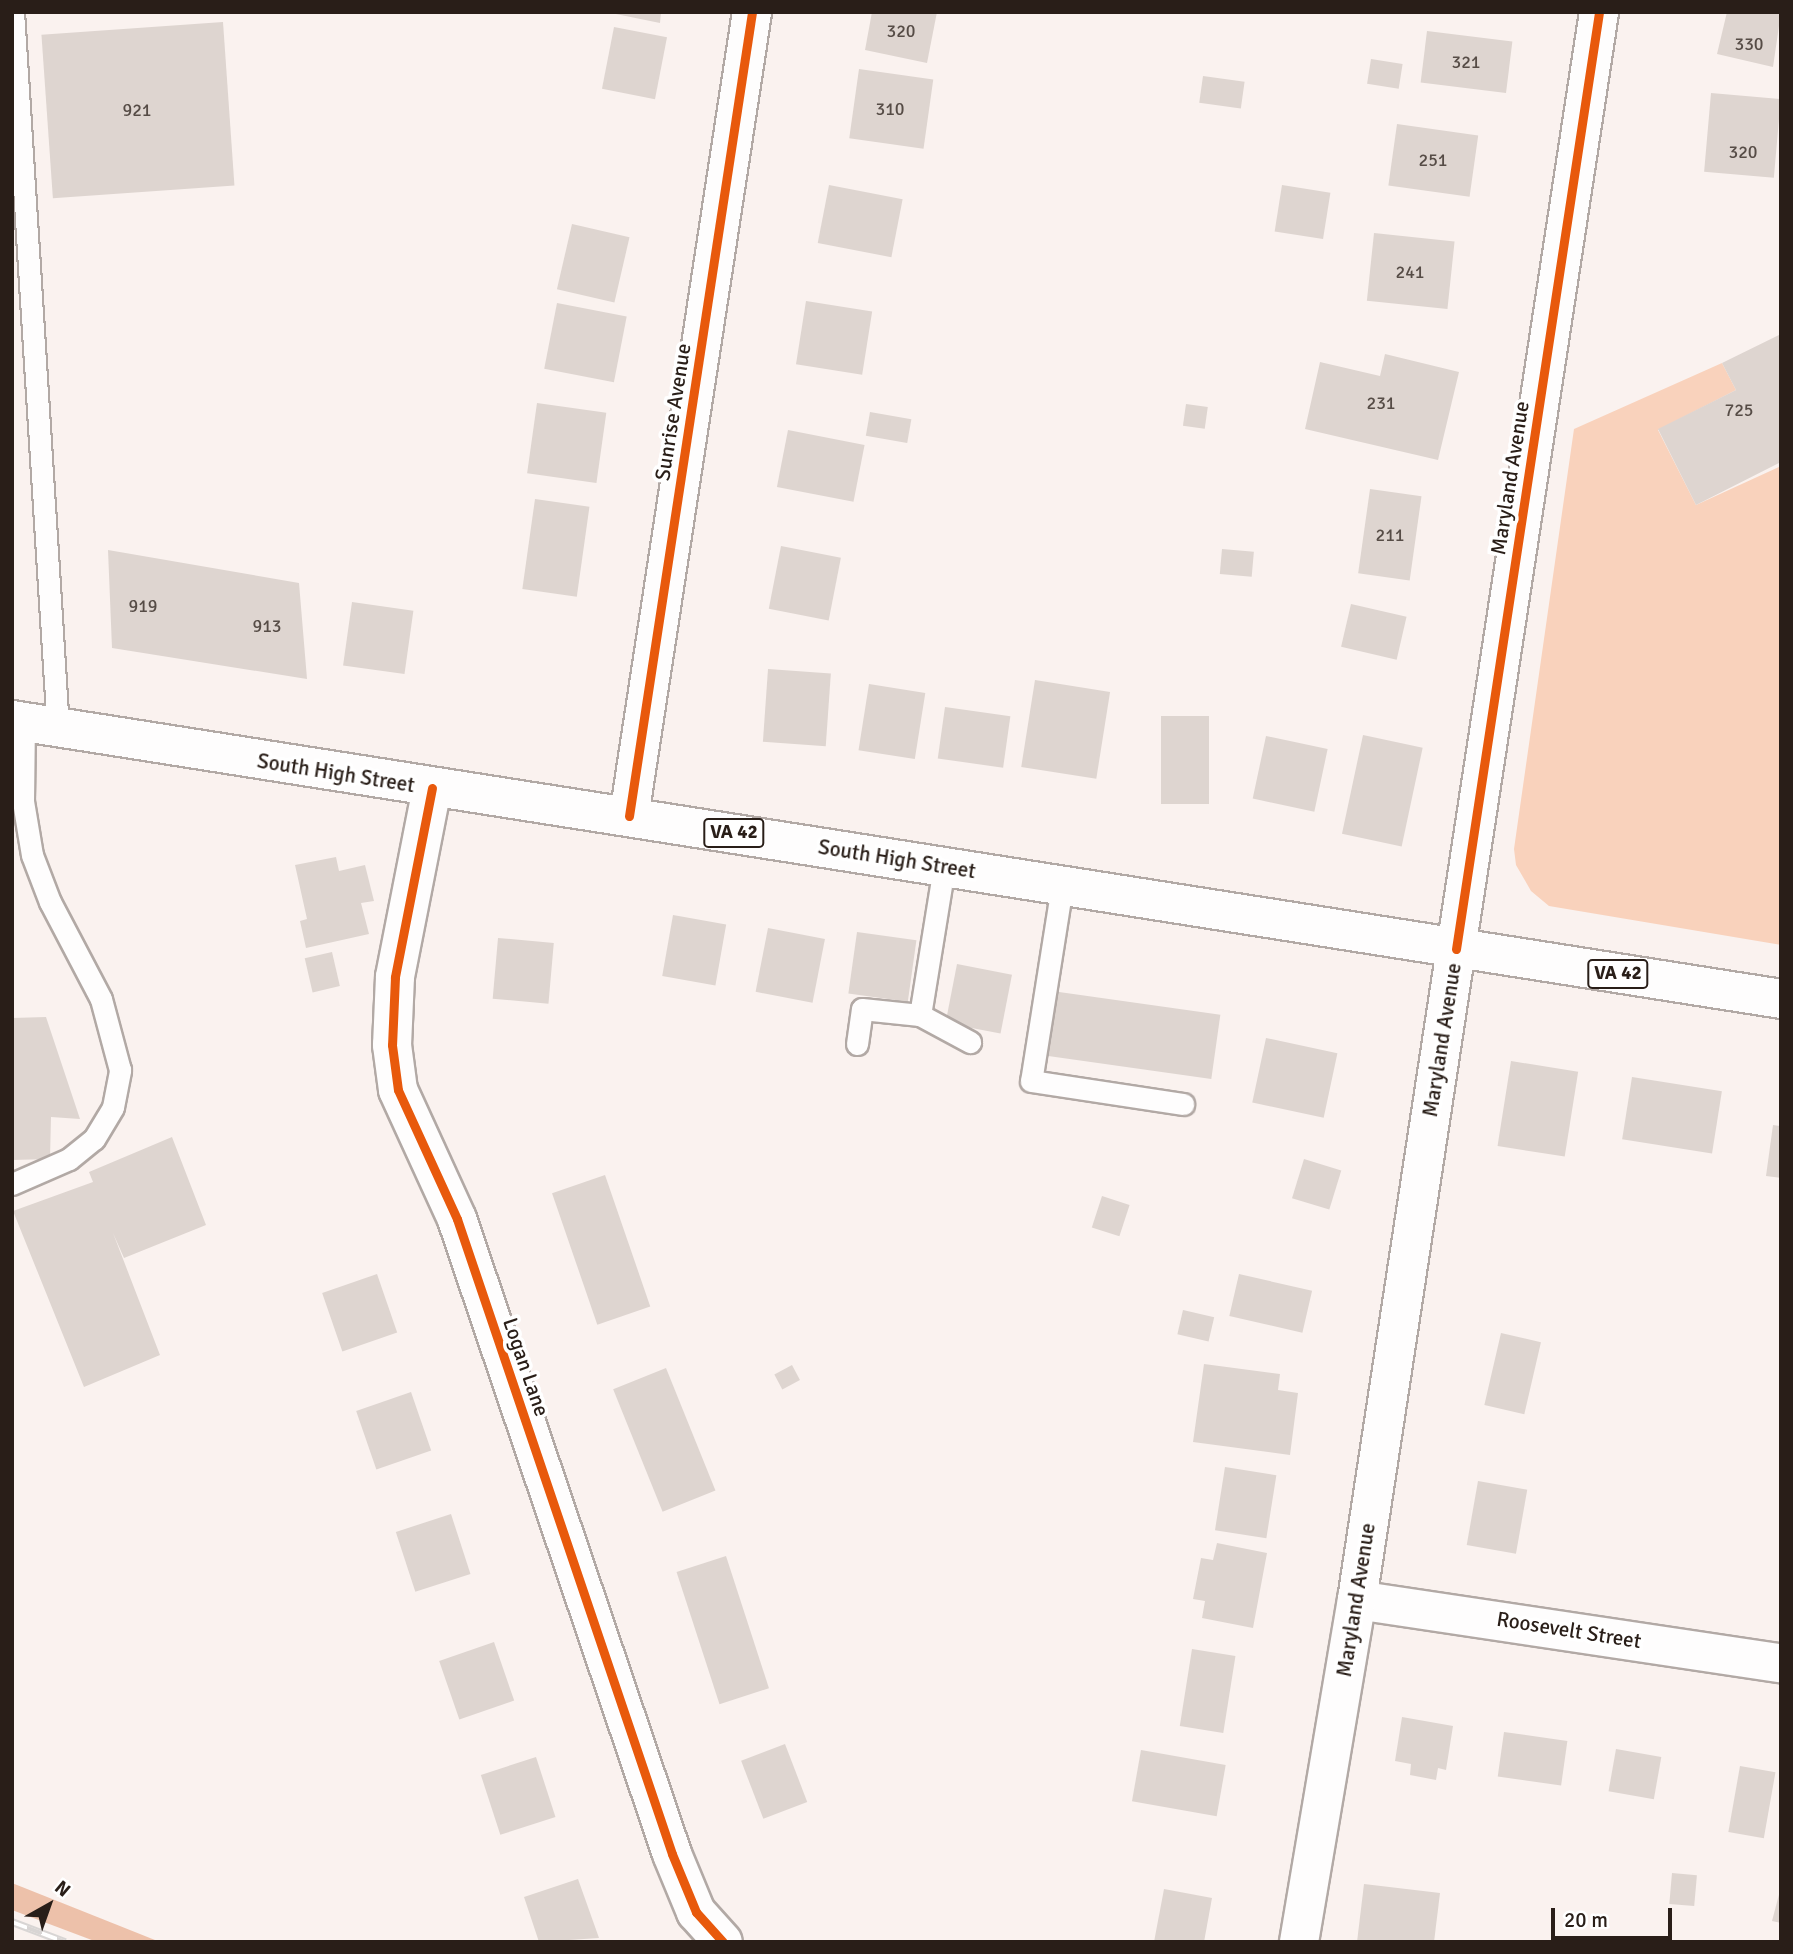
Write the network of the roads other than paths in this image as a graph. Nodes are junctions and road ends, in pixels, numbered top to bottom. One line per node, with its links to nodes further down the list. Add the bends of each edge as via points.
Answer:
1 (13, 12): 4 (lane)
2 (752, 12): 6 (street, Sunrise Avenue)
3 (1599, 12): 9 (street, Maryland Avenue)
4 (31, 724): 5 (street, South High Street / VA 42); 15 (lane, via 23,800 32,855 50,902 101,999 120,1070 113,1107 94,1139 69,1159)
5 (432, 788): 6 (street, South High Street / VA 42); 18 (street, Logan Lane, via 395,977 392,1045 398,1090 457,1219 672,1854 696,1912)
6 (629, 816): 7 (street, South High Street / VA 42)
7 (944, 867): 8 (street, South High Street / VA 42); 11 (lane)
8 (1062, 886): 9 (street, South High Street / VA 42); 14 (lane, via 1031,1081)
9 (1456, 949): 10 (street, South High Street / VA 42); 16 (street, Maryland Avenue)
10 (1781, 999)
11 (919, 1015): 12 (lane); 13 (lane, via 862,1009)
12 (970, 1042)
13 (857, 1044)
14 (1183, 1104)
15 (12, 1184)
16 (1357, 1600): 17 (street, Roosevelt Street); 19 (street, Maryland Avenue)
17 (1781, 1663)
18 (723, 1942)
19 (1299, 1942)

